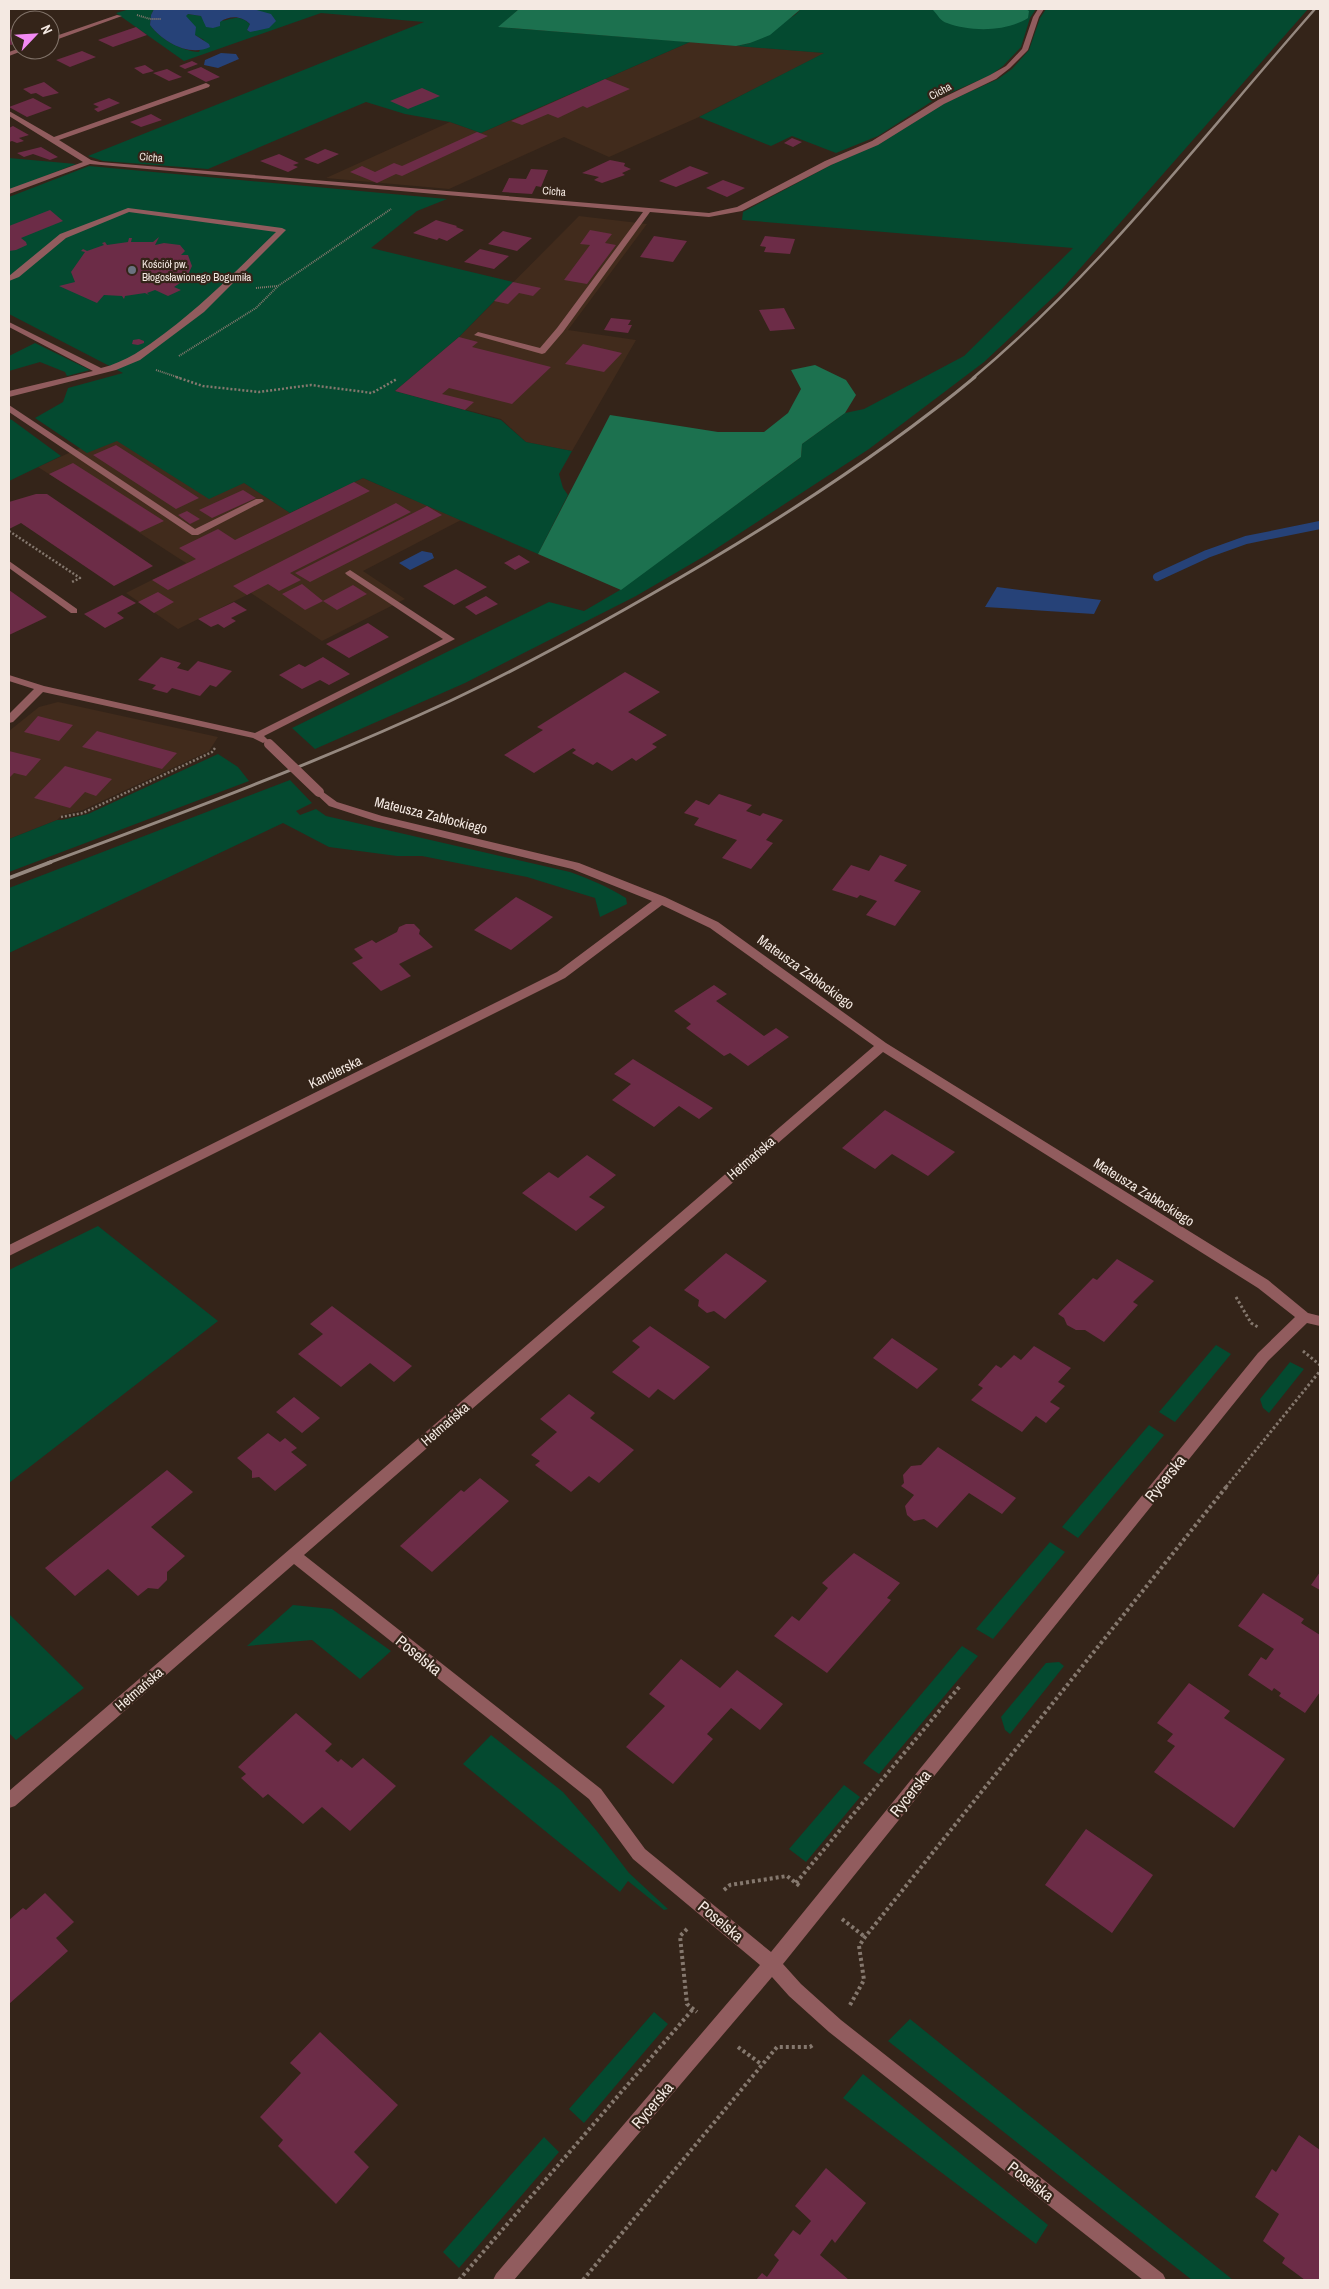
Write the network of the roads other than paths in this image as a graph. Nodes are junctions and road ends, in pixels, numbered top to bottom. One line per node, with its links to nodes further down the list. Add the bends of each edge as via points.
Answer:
1 (1041, 9): 9 (street, Cicha, via 1025,50 1008,67 941,102 875,143 828,162 732,212 709,215)
2 (119, 16): 3 (street)
3 (60, 37)
4 (206, 85): 6 (street)
5 (9, 113): 6 (street, Cicha)
6 (53, 140): 7 (street, Cicha)
7 (89, 162): 8 (street); 9 (street, Cicha)
8 (9, 192)
9 (648, 210): 12 (street, via 542,351)
10 (9, 279): 13 (street, via 63,236 128,210 282,230 201,310 137,358)
11 (9, 324): 13 (street)
12 (478, 335)
13 (100, 371): 14 (street)
14 (9, 394)
15 (9, 408): 16 (street, via 195,533)
16 (259, 500)
17 (9, 564): 19 (street)
18 (350, 573): 23 (street, via 450,639)
19 (74, 611)
20 (9, 678): 21 (street, Mateusza Zabłockiego)
21 (41, 688): 22 (street); 23 (street, Mateusza Zabłockiego)
22 (9, 720)
23 (256, 736): 24 (street, Mateusza Zabłockiego, bridge, via 269,744 333,804 379,819 575,866)
24 (661, 900): 25 (street, Mateusza Zabłockiego, via 714,925); 26 (street, Kanclerska, via 561,975)
25 (882, 1046): 27 (street, Mateusza Zabłockiego, via 1263,1284); 29 (street, Hetmańska)
26 (9, 1251)
27 (1304, 1317): 28 (street); 31 (street, Rycerska, via 1263,1357)
28 (1320, 1321)
29 (294, 1555): 30 (street, Hetmańska); 31 (street, Poselska, via 595,1794 639,1854)
30 (9, 1802)
31 (772, 1964): 32 (street, Rycerska); 33 (street, Poselska, via 835,2026)
32 (502, 2280)
33 (1157, 2280)

